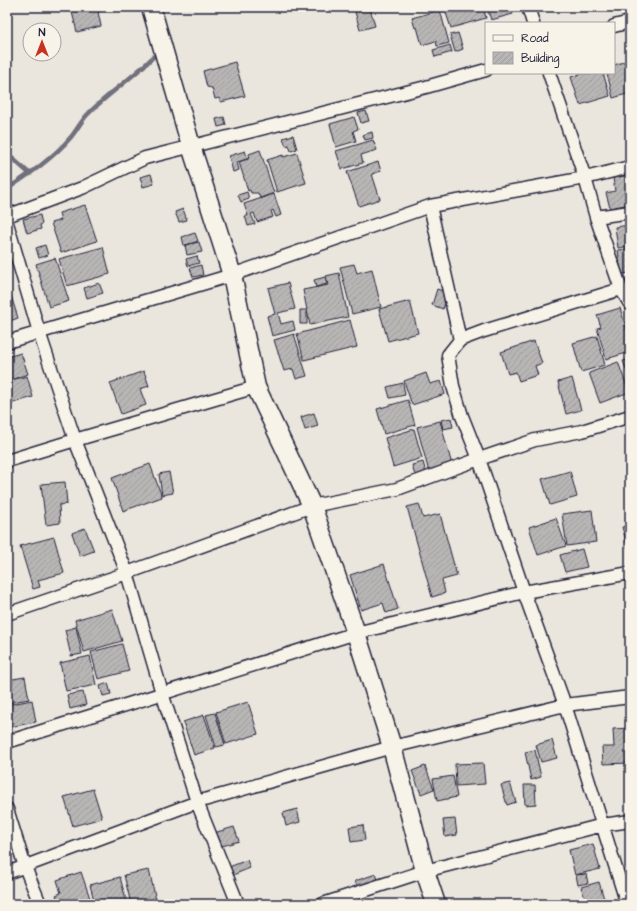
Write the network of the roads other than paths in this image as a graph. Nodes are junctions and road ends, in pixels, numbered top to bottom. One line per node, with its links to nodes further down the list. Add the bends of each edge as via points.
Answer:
1 (151, 7): 8 (street)
2 (528, 7): 3 (street)
3 (533, 22)
4 (630, 22): 5 (street)
5 (615, 26)
6 (485, 70): 8 (street)
7 (549, 74): 10 (street)
8 (191, 146): 13 (street, via 145,158 82,188); 16 (street)
9 (630, 167): 10 (street)
10 (585, 178): 11 (street); 14 (street)
11 (430, 206): 16 (street); 20 (street)
12 (630, 212): 14 (street)
13 (7, 216)
14 (596, 217): 17 (street)
15 (7, 223): 19 (street)
16 (232, 275): 19 (street); 22 (street)
17 (621, 289): 18 (street); 20 (street)
18 (630, 304)
19 (40, 332): 21 (street); 24 (street)
20 (460, 340): 25 (street, via 448,355 452,386)
21 (7, 342)
22 (256, 387): 24 (street); 27 (street)
23 (630, 416): 25 (street, via 582,431 536,440)
24 (75, 440): 26 (street); 28 (street)
25 (479, 459): 27 (street, via 397,489); 30 (street)
26 (7, 461)
27 (312, 506): 28 (street); 32 (street)
28 (127, 573): 31 (street); 33 (street)
29 (630, 573): 30 (street)
30 (524, 592): 32 (street); 35 (street)
31 (7, 614)
32 (356, 633): 33 (street); 37 (street)
33 (162, 693): 36 (street); 38 (street)
34 (630, 697): 35 (street)
35 (565, 705): 37 (street); 41 (street)
36 (7, 742)
37 (392, 747): 38 (street); 43 (street)
38 (198, 802): 42 (street); 46 (street)
39 (7, 809): 42 (street)
40 (630, 822): 41 (street)
41 (603, 825): 43 (street); 49 (street)
42 (25, 867): 44 (street); 45 (street)
43 (426, 871): 47 (street); 48 (street)
44 (7, 873)
45 (40, 904)
46 (238, 904)
47 (323, 904)
48 (436, 904)
49 (627, 904)

